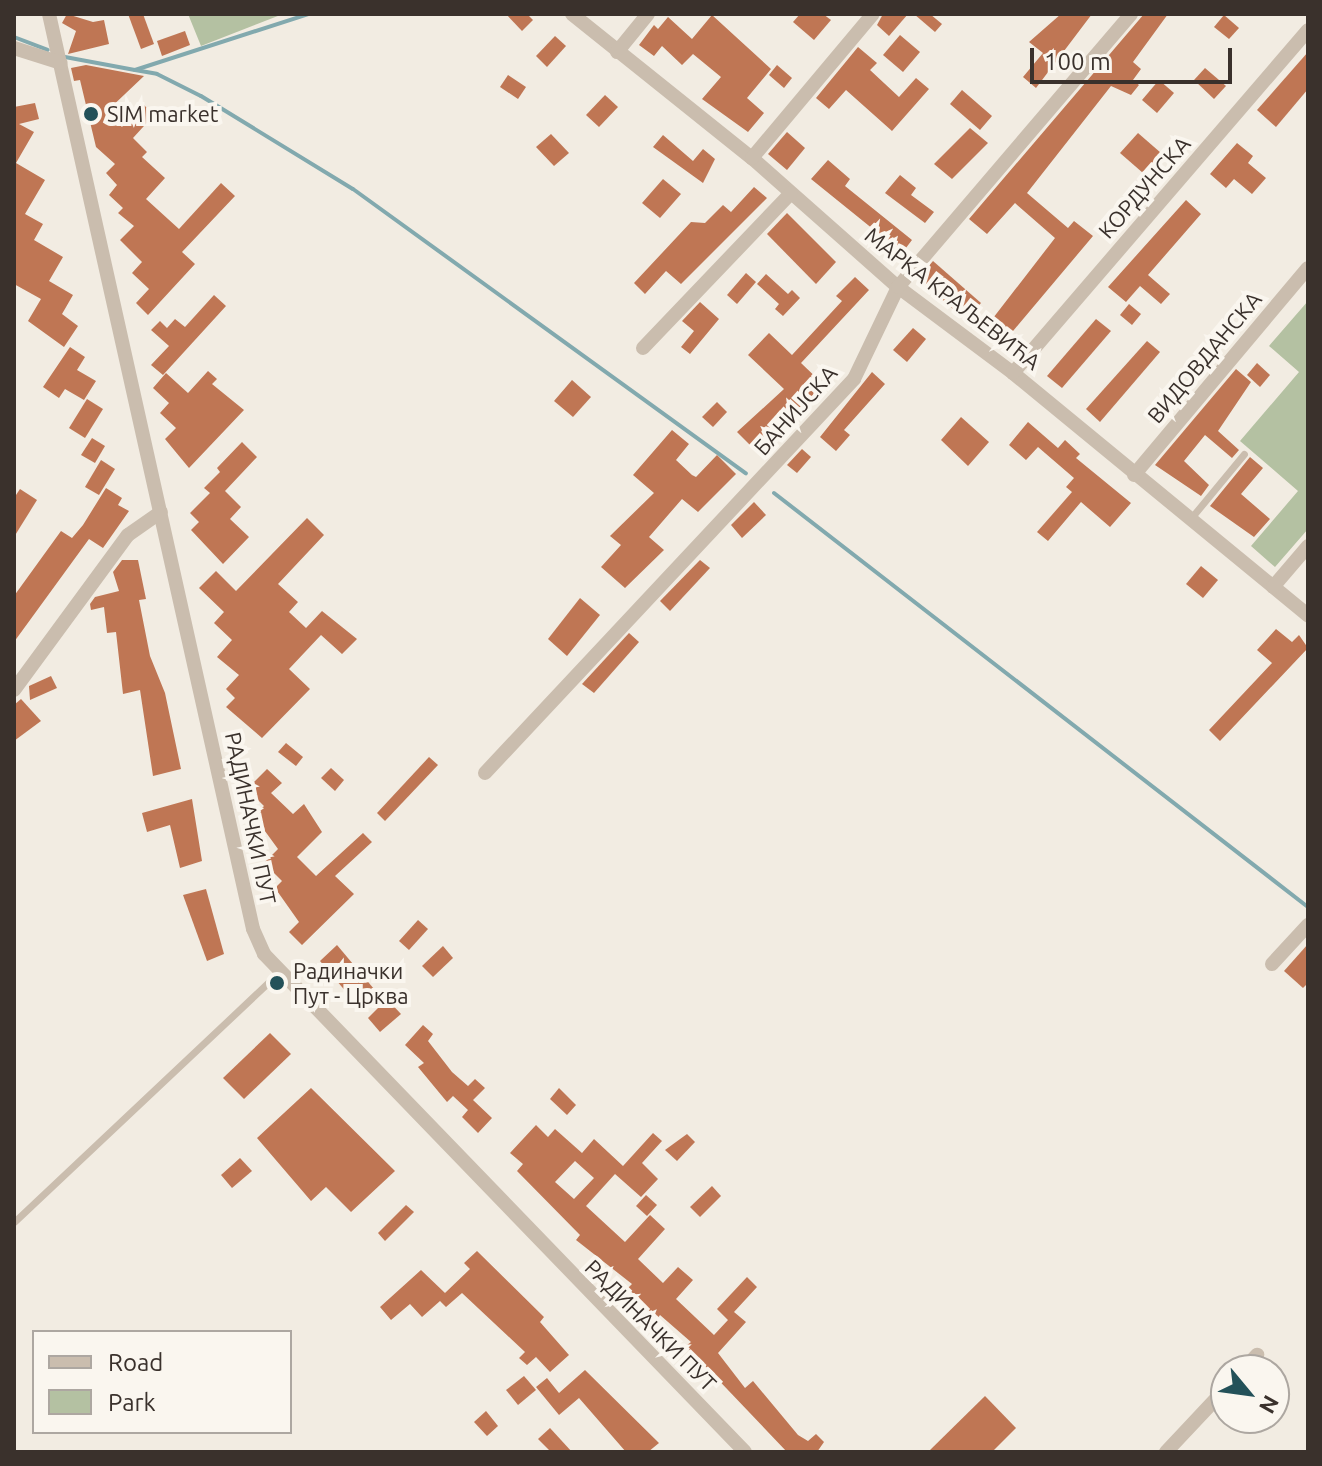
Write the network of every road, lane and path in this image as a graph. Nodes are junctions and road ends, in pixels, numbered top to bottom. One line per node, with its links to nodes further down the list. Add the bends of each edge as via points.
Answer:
1 (49, 14): 9 (street, РАДИНАЧКИ ПУТ)
2 (572, 14): 8 (street, МАРКА КРАЉЕВИЋА)
3 (648, 14): 8 (street)
4 (873, 14): 10 (street)
5 (1131, 14): 13 (street, БАНИЈСКА)
6 (1308, 30): 15 (street, КОРДУНСКА)
7 (14, 48): 9 (street)
8 (617, 52): 10 (street, МАРКА КРАЉЕВИЋА)
9 (61, 63): 18 (street, РАДИНАЧКИ ПУТ)
10 (752, 158): 11 (street, МАРКА КРАЉЕВИЋА)
11 (791, 193): 13 (street, МАРКА КРАЉЕВИЋА); 14 (street)
12 (1308, 268): 17 (street, ВИДОВДАНСКА)
13 (898, 287): 15 (street, МАРКА КРАЉЕВИЋА); 24 (street, БАНИЈСКА, via 854,379)
14 (643, 348)
15 (1013, 373): 17 (street, МАРКА КРАЉЕВИЋА)
16 (1244, 454): 19 (lane)
17 (1134, 475): 19 (street, МАРКА КРАЉЕВИЋА)
18 (161, 512): 23 (street, via 128,535); 27 (street, РАДИНАЧКИ ПУТ, via 253,929)
19 (1189, 519): 21 (street, МАРКА КРАЉЕВИЋА)
20 (1308, 546): 21 (street)
21 (1273, 587): 22 (street, МАРКА КРАЉЕВИЋА)
22 (1308, 615)
23 (14, 690)
24 (485, 773)
25 (1308, 925): 26 (street)
26 (1272, 964)
27 (277, 974): 28 (lane); 30 (street, РАДИНАЧКИ ПУТ)
28 (14, 1222)
29 (1210, 1405): 31 (street)
30 (745, 1452)
31 (1166, 1452)

